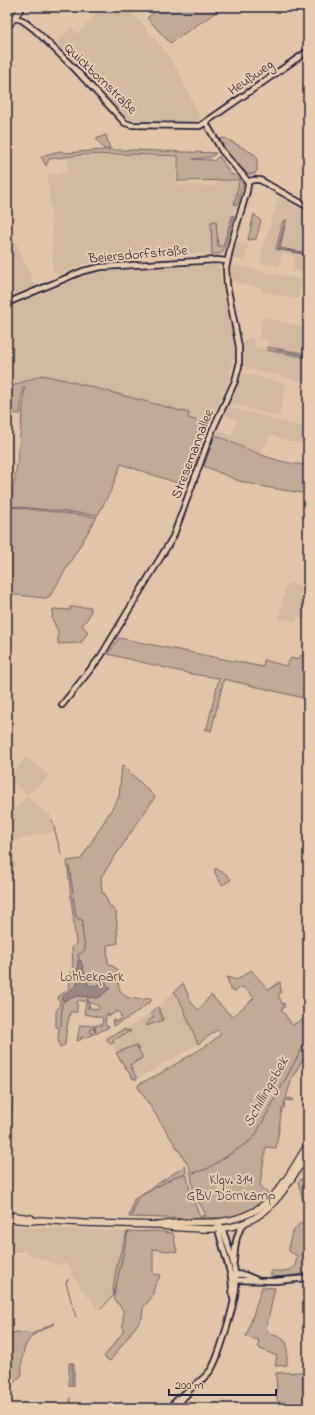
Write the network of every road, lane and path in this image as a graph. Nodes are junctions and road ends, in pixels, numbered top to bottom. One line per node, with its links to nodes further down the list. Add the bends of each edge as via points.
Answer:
1 (14, 7): 3 (main road)
2 (22, 7): 4 (main road)
3 (7, 17): 4 (street, Quickbornstraße)
4 (14, 18): 5 (main road); 7 (street, Quickbornstraße, via 22,20 34,29 76,69 127,124 194,127)
5 (7, 28)
6 (308, 51): 7 (street, Heußweg)
7 (206, 123): 8 (street, via 222,151)
8 (247, 182): 9 (street, via 260,180); 10 (street, Stresemannallee)
9 (308, 208)
10 (227, 261): 11 (street, Beiersdorfstraße, via 101,267 83,271); 12 (street, Stresemannallee, via 226,282 239,347 239,366 235,383 212,431 170,542 102,655)
11 (7, 303)
12 (62, 705)
13 (308, 1144): 19 (main road, via 282,1186 265,1204 247,1216)
14 (308, 1153): 18 (main road, via 277,1200 263,1213)
15 (7, 1215): 17 (main road)
16 (7, 1220): 17 (main road)
17 (41, 1220): 19 (main road)
18 (245, 1223): 19 (main road); 20 (street, via 236,1243)
19 (220, 1225): 20 (street); 21 (street)
20 (233, 1265): 21 (street)
21 (234, 1278): 22 (street, via 276,1281); 23 (street, via 236,1290 213,1367)
22 (308, 1278)
23 (175, 1405): 24 (street)
24 (169, 1408)

